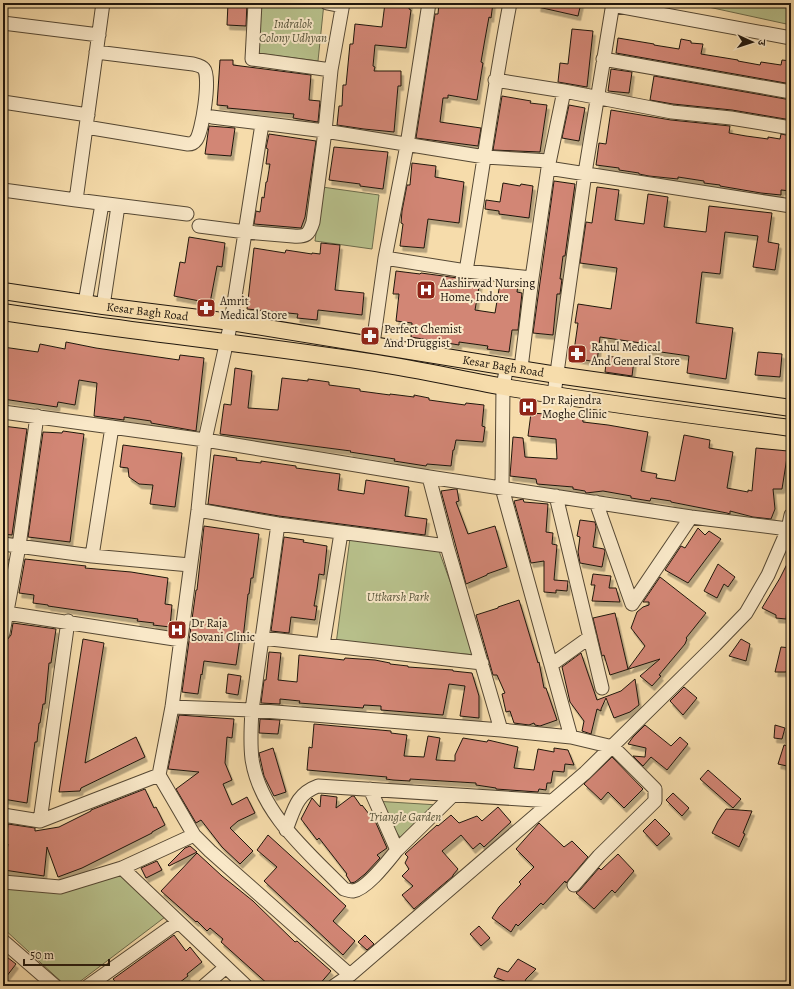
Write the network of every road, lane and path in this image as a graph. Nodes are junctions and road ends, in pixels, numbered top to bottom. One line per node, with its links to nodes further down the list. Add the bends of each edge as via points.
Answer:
1 (103, 3): 9 (street)
2 (255, 3): 13 (street, via 252,59)
3 (327, 3): 6 (street)
4 (429, 3): 24 (street)
5 (510, 3): 14 (street)
6 (342, 4): 13 (street)
7 (612, 4): 10 (street); 12 (street)
8 (3, 23): 9 (street)
9 (99, 35): 11 (street)
10 (791, 38)
11 (96, 52): 20 (street); 20 (street, via 200,66 207,74 203,117 198,139 192,144)
12 (603, 58): 16 (street); 17 (street)
13 (331, 70): 23 (street)
14 (495, 80): 15 (street); 25 (street)
15 (564, 91): 17 (street); 26 (street)
16 (791, 92)
17 (596, 97): 22 (street, via 672,112 732,118); 27 (street)
18 (3, 102): 20 (street)
19 (212, 117): 21 (street)
20 (87, 121): 29 (street)
21 (262, 124): 23 (street); 35 (street)
22 (791, 128)
23 (325, 131): 24 (street); 35 (street, via 311,230 307,235 300,237)
24 (406, 145): 25 (street); 36 (street)
25 (485, 157): 26 (street); 37 (street)
26 (548, 164): 27 (street); 38 (street)
27 (585, 173): 32 (street); 47 (street)
28 (3, 190): 29 (street)
29 (76, 200): 30 (street)
30 (102, 204): 31 (street); 40 (street)
31 (118, 206): 33 (street); 41 (street)
32 (791, 206)
33 (187, 214)
34 (199, 226): 35 (street)
35 (246, 232): 43 (street)
36 (385, 258): 37 (street); 45 (street)
37 (466, 271): 38 (street)
38 (532, 278): 46 (street)
39 (3, 291): 40 (main road, Kesar Bagh Road)
40 (85, 303): 41 (main road, Kesar Bagh Road)
41 (103, 306): 43 (main road, Kesar Bagh Road)
42 (3, 312): 44 (main road, Kesar Bagh Road)
43 (231, 322): 44 (street); 45 (main road, Kesar Bagh Road)
44 (226, 342): 48 (main road, Kesar Bagh Road, via 377,363); 55 (street)
45 (373, 344): 46 (main road, Kesar Bagh Road)
46 (514, 367): 47 (main road, Kesar Bagh Road); 48 (street)
47 (557, 375): 49 (street); 50 (main road, Kesar Bagh Road)
48 (504, 386): 49 (main road, Kesar Bagh Road); 57 (street)
49 (554, 394): 54 (main road, Kesar Bagh Road)
50 (791, 408)
51 (3, 412): 52 (street)
52 (37, 416): 53 (street); 67 (street)
53 (112, 427): 55 (street); 69 (street)
54 (791, 428)
55 (205, 440): 56 (street); 60 (street)
56 (429, 477): 57 (street); 68 (street)
57 (502, 488): 58 (street); 79 (street)
58 (556, 496): 59 (street); 74 (street)
59 (596, 502): 62 (street); 62 (street, via 632,604)
60 (198, 510): 63 (street); 70 (street)
61 (791, 515): 64 (street)
62 (690, 517): 64 (street)
63 (278, 524): 65 (street); 75 (street)
64 (788, 529): 85 (street, via 768,575 746,613)
65 (341, 533): 68 (street); 77 (street)
66 (3, 544): 67 (street)
67 (19, 546): 69 (street); 71 (street)
68 (447, 546): 78 (street)
69 (92, 556): 70 (street)
70 (190, 565): 76 (street)
71 (6, 613): 72 (street); 73 (street)
72 (68, 621): 76 (street); 91 (street)
73 (3, 633)
74 (590, 637): 79 (street); 80 (street)
75 (262, 638): 77 (street); 82 (street)
76 (181, 640): 81 (street)
77 (323, 645): 78 (street)
78 (482, 663): 83 (street)
79 (551, 665): 84 (street)
80 (602, 688)
81 (172, 707): 82 (street); 86 (street)
82 (252, 710): 83 (street); 92 (street, via 252,760 261,789)
83 (501, 730): 84 (street)
84 (571, 737): 85 (street)
85 (613, 747): 89 (street); 97 (street, via 655,789 655,801)
86 (159, 775): 91 (street); 93 (street)
87 (370, 789): 88 (street); 92 (street, via 318,786 309,789 298,801); 94 (street)
88 (452, 796): 89 (street); 94 (street)
89 (552, 801): 101 (street)
90 (3, 814): 91 (street)
91 (40, 821)
92 (286, 830): 94 (street, via 344,889 351,891 365,885)
93 (194, 835): 95 (street); 101 (street)
94 (397, 850)
95 (122, 868): 96 (street, via 60,887); 98 (street)
96 (3, 882)
97 (574, 885)
98 (178, 922): 100 (street); 103 (street)
99 (3, 941): 102 (street)
100 (226, 967): 104 (street); 105 (street)
101 (350, 975): 106 (street)
102 (55, 986)
103 (88, 986)
104 (204, 986)
105 (246, 986)
106 (334, 986)

